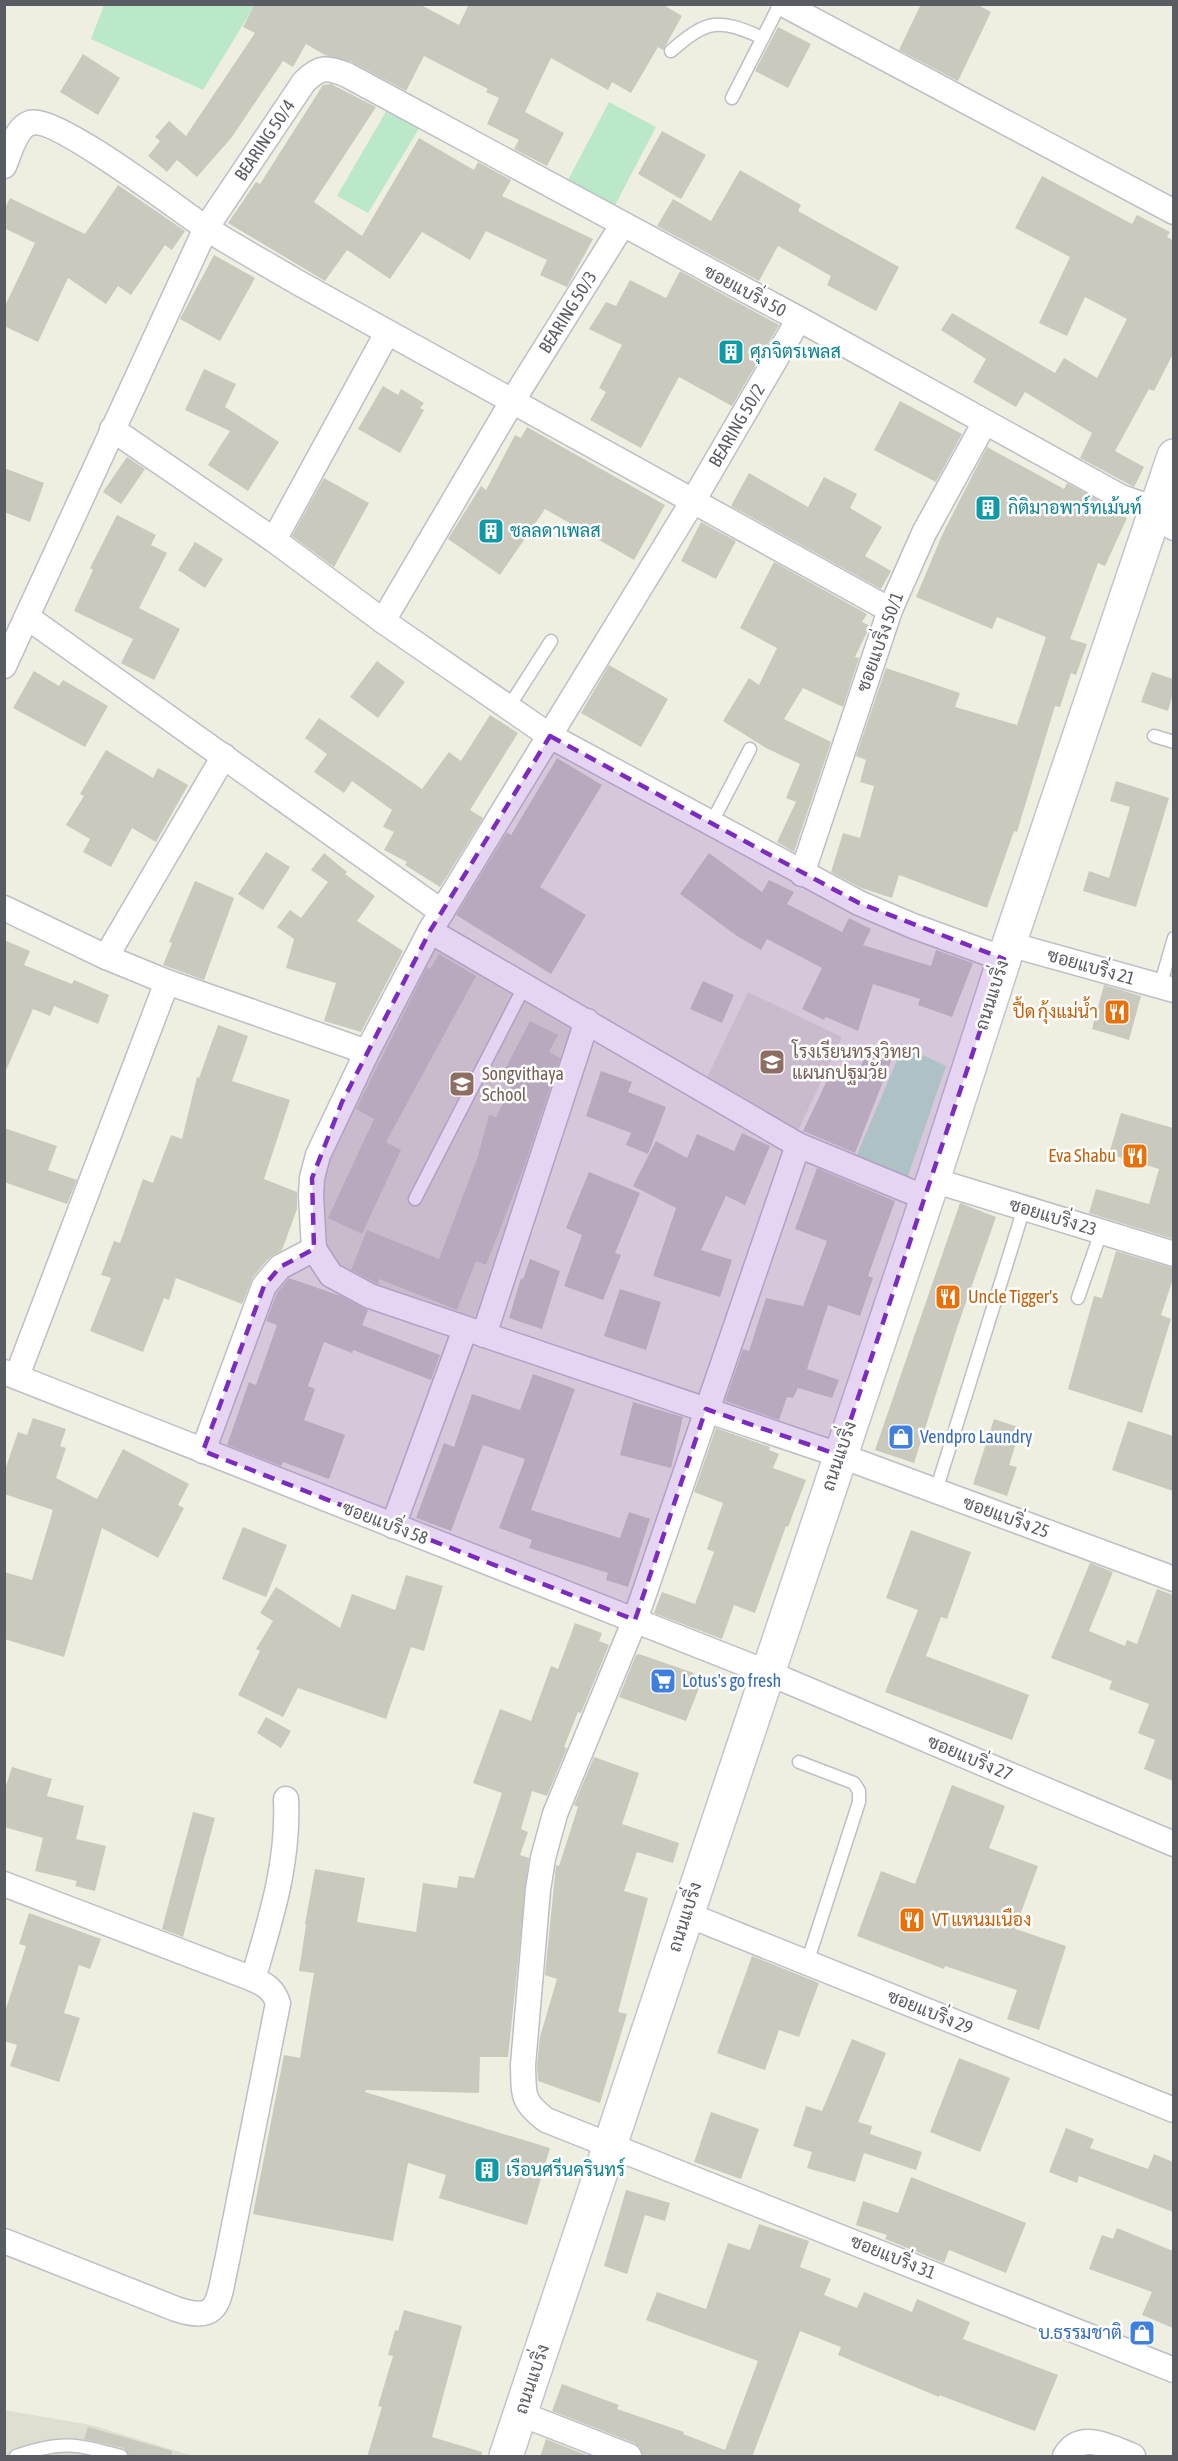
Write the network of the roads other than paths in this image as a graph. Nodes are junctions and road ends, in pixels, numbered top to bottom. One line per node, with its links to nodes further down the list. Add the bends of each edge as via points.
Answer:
1 (782, 4): 2 (lane); 7 (street)
2 (763, 38): 3 (lane, via 736,26 717,23 693,31); 5 (lane)
3 (671, 51)
4 (336, 70): 8 (street, ซอยแบริ่ง 50); 9 (street, BEARING 50/4, via 314,71 304,82)
5 (732, 98)
6 (4, 166): 9 (street, via 22,128 38,123 114,163)
7 (1173, 212)
8 (623, 224): 10 (street, ซอยแบริ่ง 50); 12 (street, BEARING 50/3)
9 (206, 228): 11 (street); 14 (street, BEARING 50/4)
10 (799, 319): 13 (street, ซอยแบริ่ง 50); 16 (street, BEARING 50/2)
11 (387, 333): 12 (street); 18 (street)
12 (513, 400): 16 (street); 21 (street, BEARING 50/3)
13 (985, 422): 17 (street, ซอยแบริ่ง 50); 19 (street, ซอยแบริ่ง 50/1, via 924,533)
14 (112, 429): 18 (street, ซอยแบริ่ง 21); 20 (street, BEARING 50/4)
15 (1173, 456): 17 (main road, ถนนแบริ่ง)
16 (693, 501): 19 (street); 26 (street, BEARING 50/2)
17 (1161, 517): 36 (main road, ถนนแบริ่ง)
18 (274, 540): 21 (street, ซอยแบริ่ง 21)
19 (890, 610): 32 (street, ซอยแบริ่ง 50/1)
20 (27, 617): 22 (street, BEARING 50/4); 30 (street, ซอยแบริ่ง 23)
21 (383, 621): 25 (street, ซอยแบริ่ง 21)
22 (10, 639): 24 (street, BEARING 50/4)
23 (551, 641): 25 (lane)
24 (4, 666)
25 (508, 708): 26 (street, ซอยแบริ่ง 21)
26 (550, 736): 31 (street, ซอยแบริ่ง 21); 34 (street, BEARING 50/2)
27 (1154, 736): 28 (lane)
28 (1173, 742)
29 (750, 749): 31 (lane)
30 (224, 756): 34 (street, ซอยแบริ่ง 23); 37 (street)
31 (711, 824): 32 (street, ซอยแบริ่ง 21)
32 (802, 874): 36 (street, ซอยแบริ่ง 21, via 902,922)
33 (4, 908): 37 (street)
34 (436, 921): 39 (street, ซอยแบริ่ง 23); 42 (street, BEARING 50/2)
35 (1173, 938): 40 (lane)
36 (1007, 951): 40 (street, ซอยแบริ่ง 21); 44 (main road, ถนนแบริ่ง)
37 (106, 957): 38 (street)
38 (167, 982): 42 (street); 52 (street)
39 (525, 985): 41 (street, ซอยแบริ่ง 23); 45 (lane)
40 (1166, 988)
41 (587, 1021): 43 (street, ซอยแบริ่ง 23); 51 (street)
42 (367, 1052): 48 (street, BEARING 50/2, via 318,1155 311,1196)
43 (798, 1144): 44 (street, ซอยแบริ่ง 23); 53 (street)
44 (929, 1189): 46 (street, ซอยแบริ่ง 23); 55 (main road, ถนนแบริ่ง)
45 (415, 1199)
46 (1024, 1208): 47 (street, ซอยแบริ่ง 23); 56 (lane)
47 (1101, 1232): 49 (street, ซอยแบริ่ง 23); 50 (lane)
48 (314, 1249): 51 (street, ซอยแบริ่ง 25, via 332,1275 347,1285); 54 (street, via 280,1267 264,1287)
49 (1173, 1254)
50 (1078, 1298)
51 (474, 1332): 53 (street, ซอยแบริ่ง 25); 57 (street)
52 (11, 1374): 54 (street, ซอยแบริ่ง 58)
53 (706, 1409): 55 (street, ซอยแบริ่ง 25); 59 (street)
54 (203, 1451): 57 (street, ซอยแบริ่ง 58)
55 (839, 1455): 56 (street, ซอยแบริ่ง 25); 60 (main road, ถนนแบริ่ง)
56 (936, 1491): 58 (street, ซอยแบริ่ง 25)
57 (393, 1526): 59 (street, ซอยแบริ่ง 58)
58 (1173, 1579)
59 (635, 1620): 60 (street, ซอยแบริ่ง 58); 69 (street, ซอยแบริ่ง 31, via 555,1814 543,1858 523,2065 524,2093 530,2108 546,2120)
60 (766, 1672): 63 (street, ซอยแบริ่ง 27); 65 (main road, ถนนแบริ่ง)
61 (800, 1762): 66 (lane, via 854,1783 859,1791 859,1802)
62 (286, 1799): 67 (street, via 283,1871)
63 (1173, 1844)
64 (4, 1884): 67 (street)
65 (686, 1914): 66 (street, ซอยแบริ่ง 29); 69 (main road, ถนนแบริ่ง)
66 (807, 1963): 68 (street, ซอยแบริ่ง 29)
67 (253, 1979): 70 (street, via 274,1992 277,2014 213,2310 199,2315 182,2312)
68 (1173, 2110)
69 (611, 2146): 71 (street, ซอยแบริ่ง 31); 72 (main road, ถนนแบริ่ง)
70 (4, 2241)
71 (1173, 2370)
72 (521, 2414): 75 (main road, ถนนแบริ่ง); 76 (street)
73 (16, 2457): 74 (lane, via 45,2446 65,2444)
74 (121, 2457)
75 (506, 2457)
76 (628, 2457)
77 (1065, 2457): 78 (street, via 1076,2445 1087,2441)
78 (1133, 2457)

